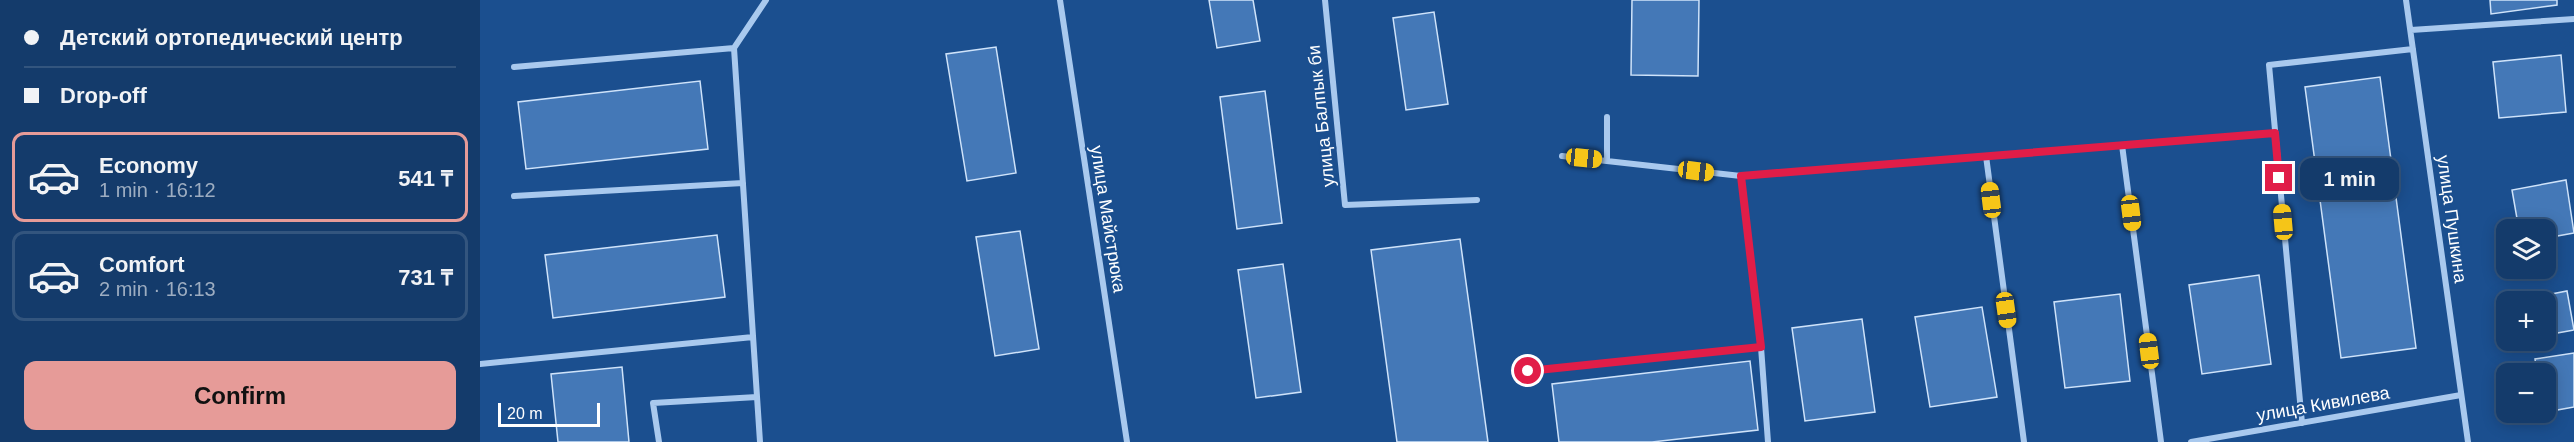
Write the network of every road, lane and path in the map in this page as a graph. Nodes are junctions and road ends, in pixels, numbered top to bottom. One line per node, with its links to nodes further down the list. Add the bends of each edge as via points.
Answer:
1 (766, 0): 7 (street)
2 (1060, 0): 29 (street, улица Майстрюка)
3 (1325, 0): 19 (street, улица Балпык би, via 1345,204)
4 (2406, 0): 6 (street, улица Пушкина)
5 (2574, 19): 6 (street)
6 (2411, 30): 8 (street, улица Пушкина)
7 (734, 48): 9 (street); 17 (street)
8 (2413, 49): 11 (street, via 2269,65); 24 (street, улица Пушкина)
9 (513, 67)
10 (1607, 117): 15 (street)
11 (2275, 133): 12 (street); 26 (street)
12 (2122, 145): 14 (street); 32 (street)
13 (1562, 156): 15 (street)
14 (1986, 156): 16 (street); 31 (street)
15 (1607, 161): 16 (street)
16 (1741, 176): 21 (street)
17 (743, 183): 18 (street); 20 (street)
18 (514, 196)
19 (1477, 200)
20 (753, 337): 22 (street); 25 (street)
21 (1761, 347): 23 (street); 30 (street)
22 (480, 364)
23 (1528, 371)
24 (2461, 395): 26 (street, улица Кивилева); 34 (street, улица Пушкина)
25 (757, 397): 27 (street, via 653,403); 28 (street)
26 (2302, 423): 33 (street, улица Кивилева)
27 (659, 442)
28 (760, 442)
29 (1127, 442)
30 (1768, 442)
31 (2024, 442)
32 (2162, 442)
33 (2191, 442)
34 (2468, 442)

